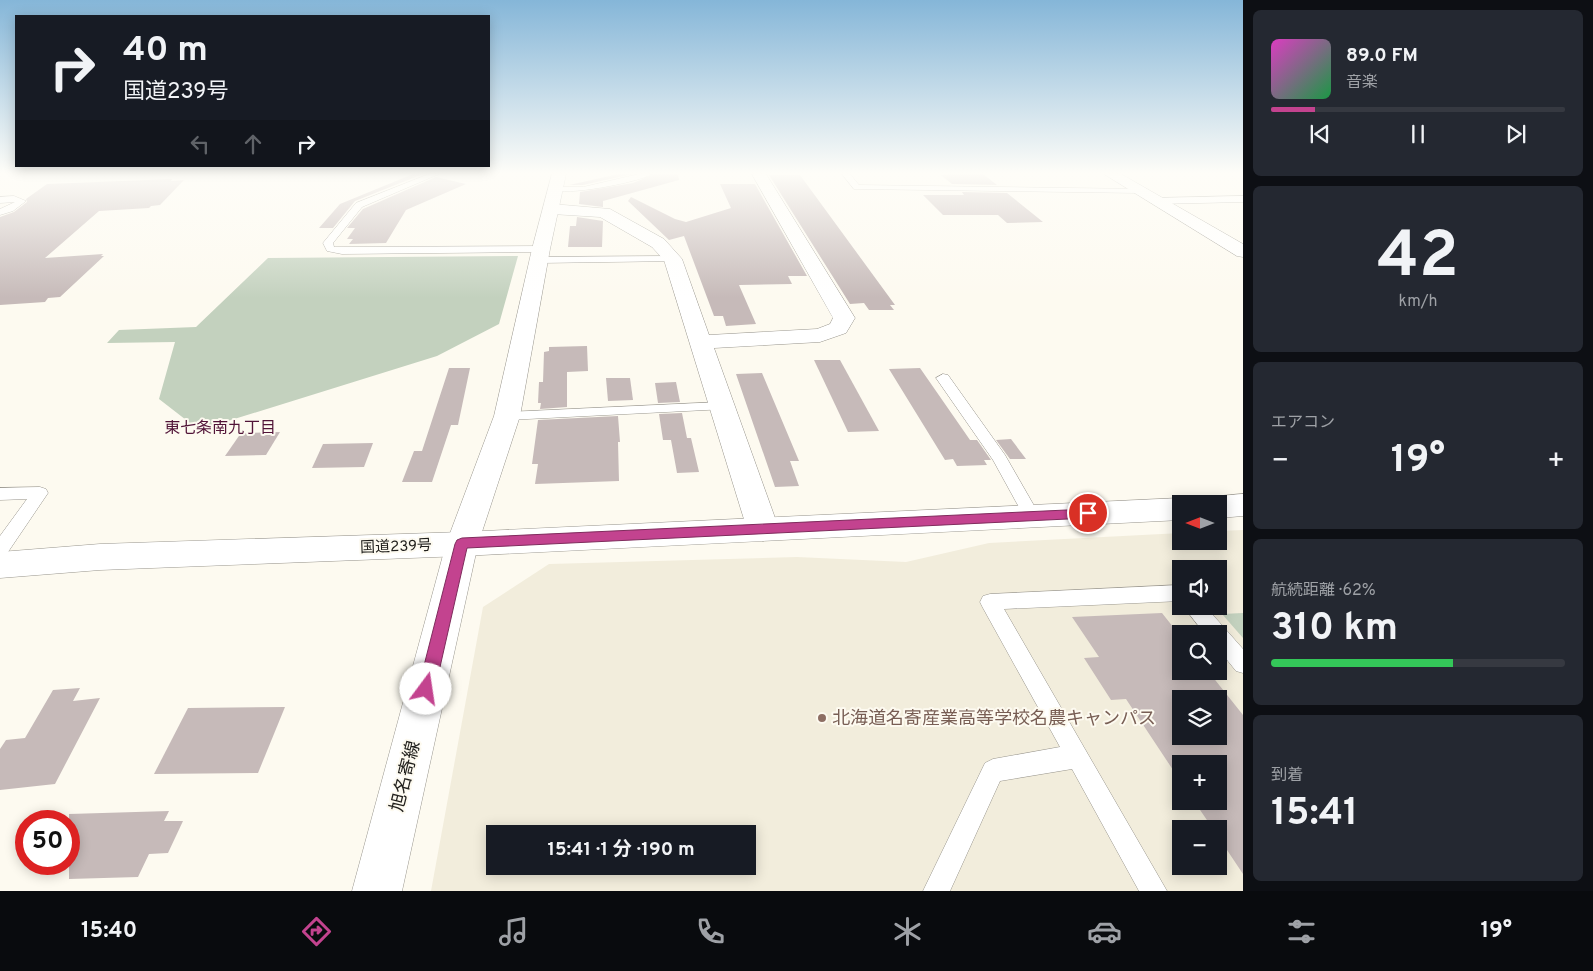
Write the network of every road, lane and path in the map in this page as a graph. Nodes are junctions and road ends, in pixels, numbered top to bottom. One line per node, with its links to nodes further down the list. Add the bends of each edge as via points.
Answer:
1 (350, 216): 7 (lane, via 328,243 330,249)
2 (550, 216): 7 (main road, 旭名寄線)
3 (610, 216): 8 (main road, via 658,243)
4 (784, 216): 9 (main road, via 844,318 838,328 820,335)
5 (1181, 216): 6 (main road)
6 (1242, 252)
7 (540, 255): 8 (lane); 12 (main road, 旭名寄線)
8 (673, 260): 9 (main road)
9 (700, 342): 11 (main road)
10 (943, 378): 17 (lane, via 1000,459)
11 (721, 406): 12 (lane); 18 (main road)
12 (507, 416): 19 (main road, 旭名寄線)
13 (0, 494): 20 (lane, via 40,494)
14 (1243, 506): 15 (main road)
15 (1228, 507)
16 (1172, 509): 17 (main road, 国道239号)
17 (1032, 516): 18 (main road, 国道239号)
18 (763, 530): 19 (main road, 国道239号)
19 (462, 544): 21 (main road, 国道239号, via 110,557); 28 (main road, 旭名寄線)
20 (0, 550)
21 (0, 565)
22 (1172, 593): 27 (lane, via 990,602)
23 (1201, 615): 24 (lane)
24 (1209, 625)
25 (1227, 645): 26 (lane)
26 (1243, 664)
27 (1078, 756): 29 (lane, via 993,771); 30 (lane)
28 (377, 891)
29 (936, 891)
30 (1154, 891)

